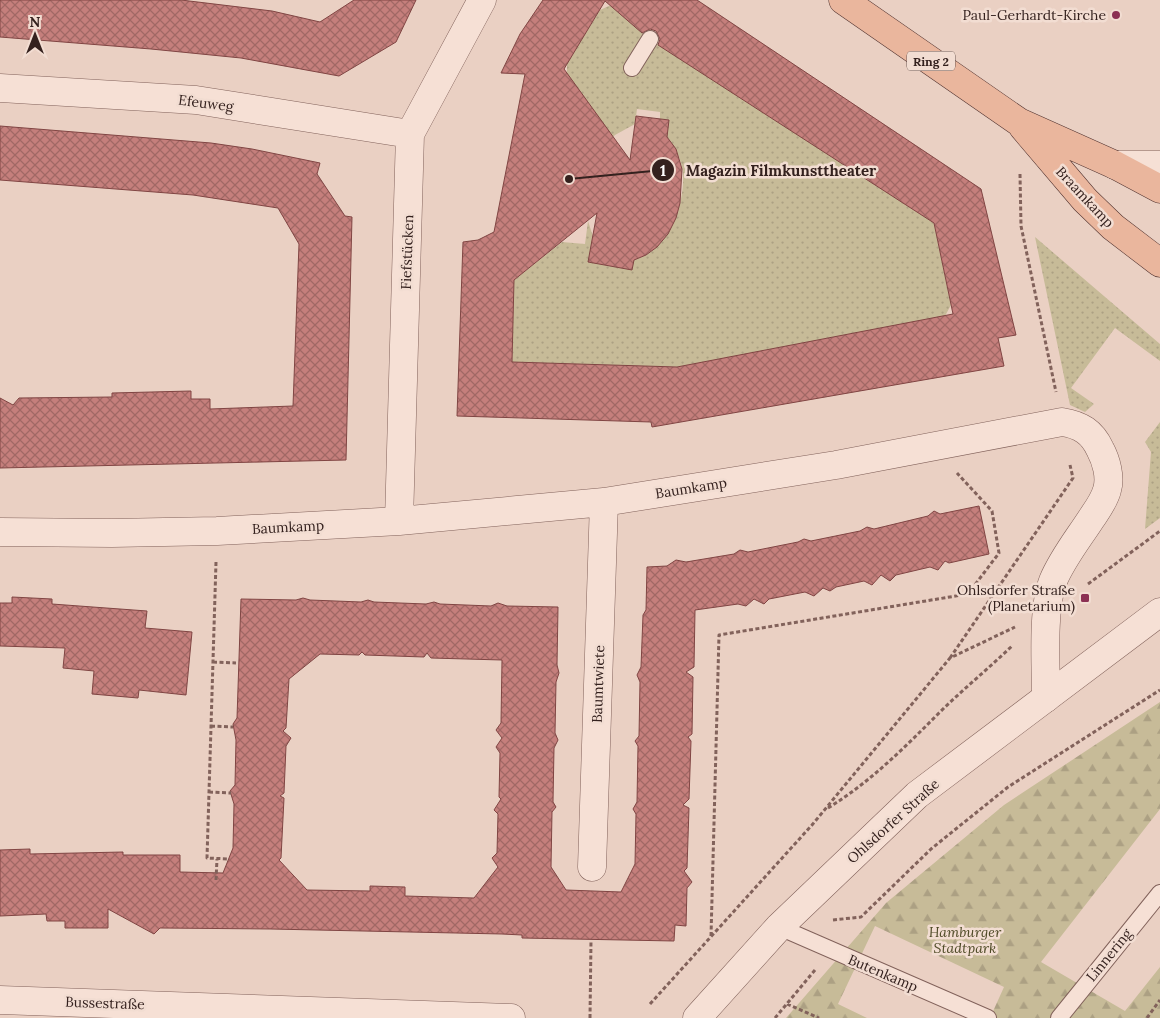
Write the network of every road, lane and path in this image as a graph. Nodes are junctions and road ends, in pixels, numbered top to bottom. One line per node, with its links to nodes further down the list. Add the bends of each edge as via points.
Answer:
1 (482, 0): 7 (street, Fiefstücken)
2 (843, 0): 6 (main road, Braamkamp / Ring 2)
3 (650, 39): 4 (lane)
4 (632, 68)
5 (0, 88): 7 (street, Efeuweg, via 196,100)
6 (1019, 122): 8 (main road, Braamkamp / Ring 2); 12 (main road, Braamkamp / Ring 2, via 1085,200)
7 (410, 134): 17 (street, Fiefstücken)
8 (1115, 165): 9 (street); 11 (main road, Braamkamp / Ring 2)
9 (1160, 165)
10 (1020, 169): 13 (path, via 1021,226)
11 (1160, 189)
12 (1160, 264)
13 (1056, 393)
14 (934, 448): 16 (street, Baumkamp); 29 (street, Baumkamp, via 1062,422 1076,424 1089,432 1104,456 1108,472 1104,499 1065,557 1049,596); 42 (path, via 992,511 999,553 968,594 719,636)
15 (1069, 460): 25 (path, via 1073,478)
16 (604, 502): 17 (street, Baumkamp); 37 (street, Baumtwiete)
17 (399, 521): 20 (street, Baumkamp)
18 (1160, 531): 21 (path)
19 (0, 532): 20 (street, Baumkamp)
20 (217, 532): 26 (path)
21 (1080, 590)
22 (1160, 612): 29 (street, Ohlsdorfer Straße)
23 (1020, 626): 25 (path)
24 (1014, 644): 34 (path, via 893,760)
25 (950, 658): 34 (path)
26 (213, 662): 27 (path); 30 (path)
27 (236, 663)
28 (1160, 690): 40 (path, via 1008,787 931,849)
29 (1046, 698): 41 (street, Ohlsdorfer Straße, via 917,795)
30 (211, 726): 31 (path); 32 (path)
31 (233, 727)
32 (209, 792): 33 (path); 35 (path, via 207,858)
33 (231, 793)
34 (824, 811): 42 (path)
35 (217, 858): 36 (path); 38 (path)
36 (229, 858)
37 (592, 867)
38 (216, 880)
39 (1160, 893): 56 (lane, Linnering)
40 (861, 917)
41 (779, 927): 52 (street, Ohlsdorfer Straße); 55 (lane, Butenkamp)
42 (710, 936): 47 (path)
43 (590, 940): 51 (path)
44 (817, 968): 48 (path)
45 (0, 1000): 50 (street, Bussestraße)
46 (1160, 1000): 49 (path)
47 (650, 1004)
48 (788, 1004): 53 (path); 54 (path)
49 (1158, 1005): 57 (path)
50 (511, 1018)
51 (590, 1018)
52 (697, 1018)
53 (775, 1018)
54 (819, 1018)
55 (988, 1018)
56 (1059, 1018)
57 (1147, 1018)

